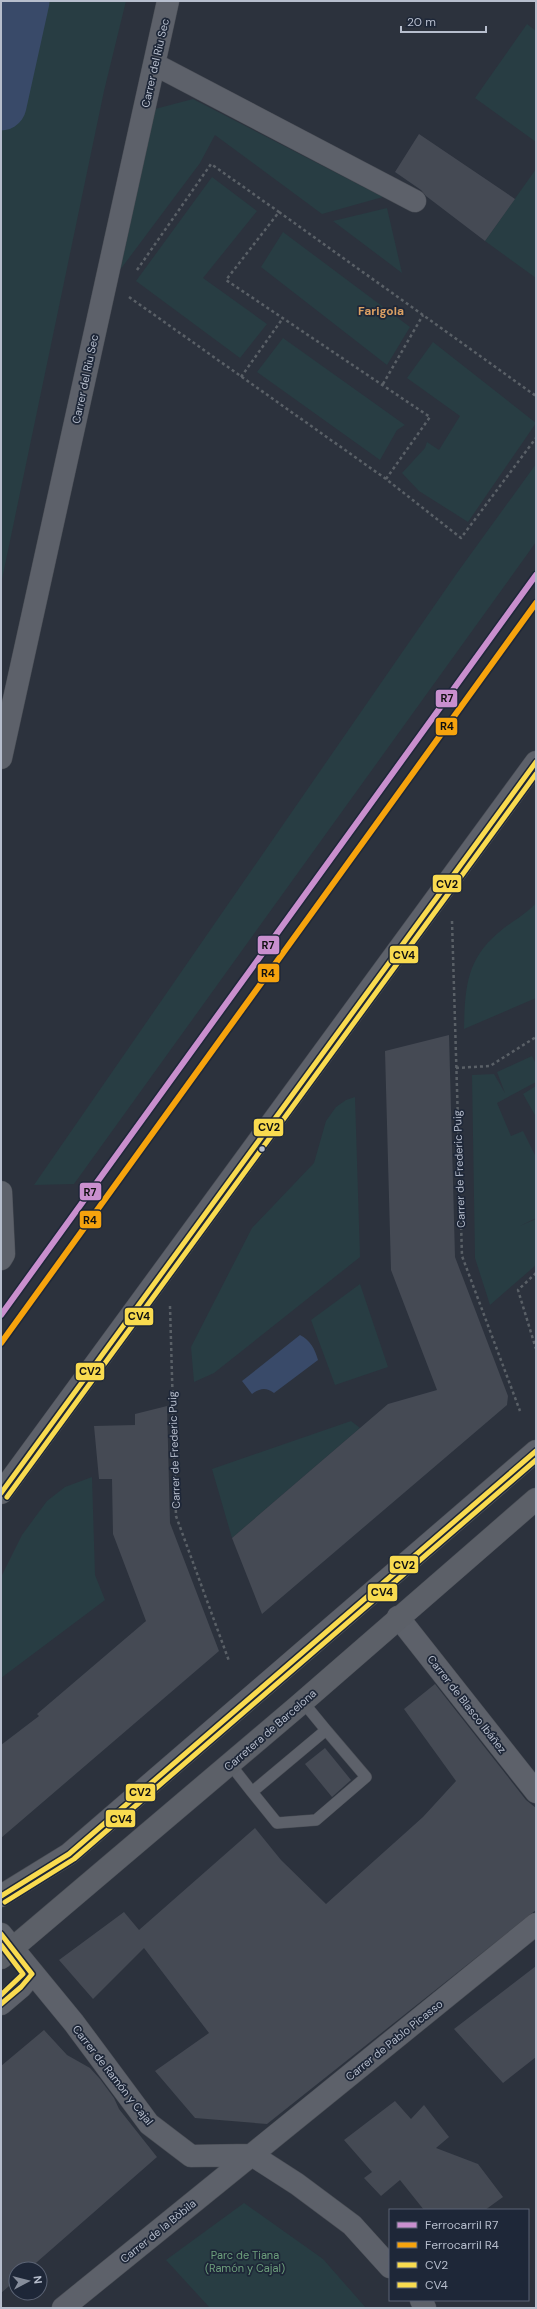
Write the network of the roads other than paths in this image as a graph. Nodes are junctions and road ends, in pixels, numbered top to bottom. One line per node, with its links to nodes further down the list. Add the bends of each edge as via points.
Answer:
1 (168, 1): 2 (street, Carrer del Riu Sec)
2 (154, 64): 3 (street); 4 (street, Carrer del Riu Sec)
3 (415, 201)
4 (1, 758)
5 (536, 762): 9 (street)
6 (1, 1192): 7 (street, via 4,1254)
7 (1, 1259)
8 (536, 1451): 17 (street, via 69,1854)
9 (1, 1493)
10 (536, 1499): 11 (main road, Carretera de Barcelona)
11 (398, 1617): 12 (main road, Carretera de Barcelona); 16 (street, Carrer de Blasco Ibáñez)
12 (300, 1704): 13 (lane); 14 (main road, Carretera de Barcelona)
13 (326, 1730): 15 (lane); 15 (lane, via 366,1777 316,1820 277,1823)
14 (230, 1764): 15 (lane); 19 (main road, Carretera de Barcelona)
15 (252, 1792)
16 (536, 1792)
17 (1, 1896)
18 (536, 1924): 22 (street, Carrer de Pablo Picasso)
19 (5, 1947): 20 (street, Carrer de Ramón y Cajal)
20 (32, 1974): 21 (street); 22 (street, Carrer de Ramón y Cajal, via 74,2024 149,2124 191,2156)
21 (1, 2004)
22 (252, 2155): 23 (street, via 297,2184 352,2225); 24 (street, Carrer de la Bòbila)
23 (389, 2266)
24 (63, 2308)

